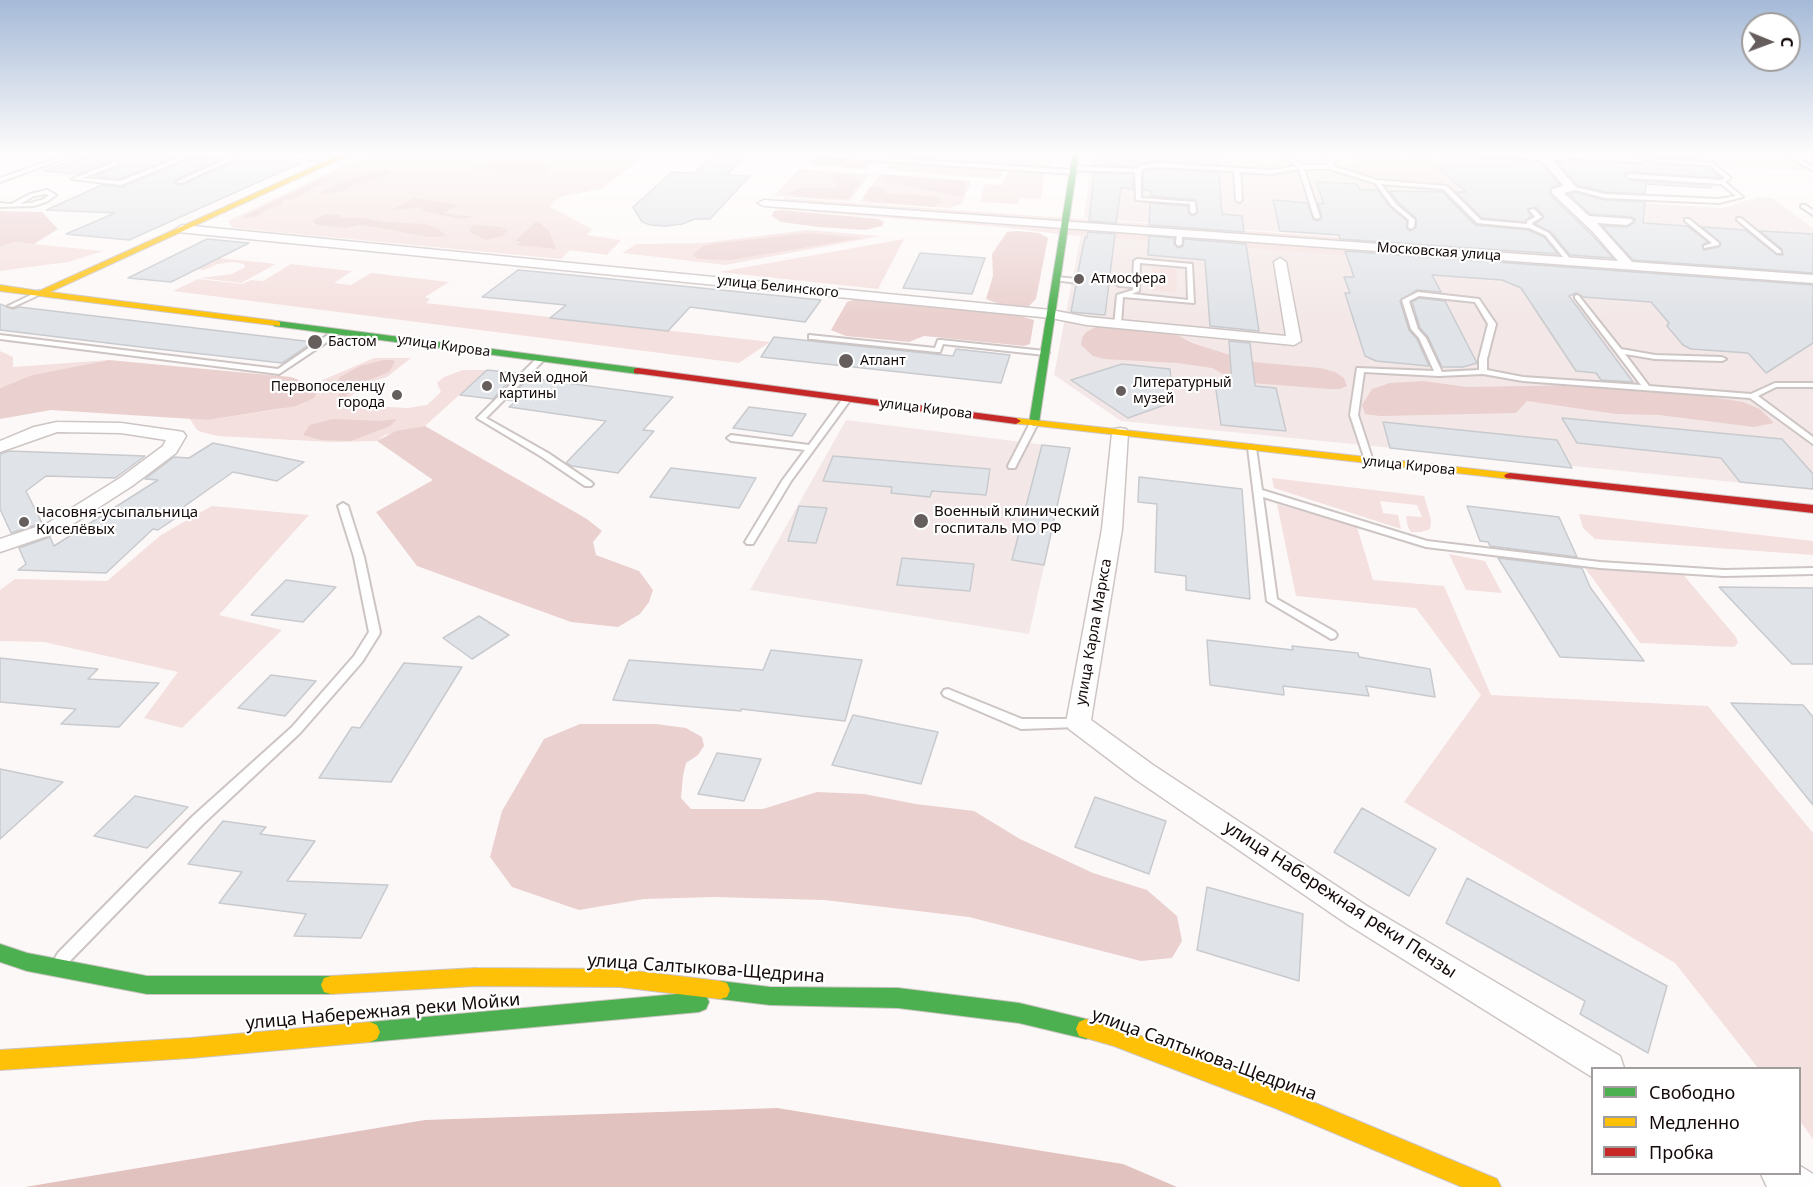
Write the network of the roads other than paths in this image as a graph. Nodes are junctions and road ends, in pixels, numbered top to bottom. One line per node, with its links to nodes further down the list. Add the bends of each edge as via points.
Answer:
1 (228, 208): 19 (main road)
2 (838, 208): 16 (street, Московская улица)
3 (1068, 208): 16 (main road)
4 (1193, 208): 10 (lane)
5 (1314, 208): 11 (lane)
6 (1398, 208): 18 (lane, via 1412,220)
7 (1466, 208): 17 (lane, via 1479,222)
8 (1575, 208): 12 (street)
9 (1533, 210): 17 (lane, via 1539,217 1529,222)
10 (1193, 212)
11 (1317, 217)
12 (1587, 219): 14 (street); 24 (street)
13 (1739, 219): 21 (lane)
14 (1627, 220)
15 (1687, 220): 20 (lane, via 1717,244)
16 (1065, 225): 22 (street, Московская улица, via 1179,239); 25 (main road)
17 (1530, 226): 22 (lane, via 1547,234)
18 (1411, 227)
19 (182, 229): 31 (main road); 35 (street, улица Белинского)
20 (1706, 247)
21 (1779, 252)
22 (1569, 261): 24 (street, Московская улица)
23 (1280, 262): 36 (street, улица Белинского, via 1294,341)
24 (1629, 266): 26 (street, Московская улица)
25 (1056, 279): 27 (lane); 35 (main road)
26 (1813, 279)
27 (1077, 281)
28 (1119, 284): 29 (lane)
29 (1136, 285): 32 (lane, via 1136,291); 32 (lane, via 1137,261 1180,261 1190,265 1192,302)
30 (0, 288): 31 (main road, улица Кирова)
31 (40, 293): 34 (lane); 37 (main road, улица Кирова)
32 (1120, 296): 36 (lane)
33 (1577, 297): 40 (lane)
34 (11, 306)
35 (1051, 314): 36 (street, улица Белинского); 41 (main road)
36 (1117, 324)
37 (338, 332): 39 (lane, via 279,372); 42 (main road, улица Кирова)
38 (812, 337): 41 (lane, via 937,350 941,342)
39 (0, 338)
40 (1619, 351): 43 (lane, via 1655,357); 47 (lane)
41 (1045, 353): 50 (main road)
42 (541, 359): 49 (main road, улица Кирова); 59 (lane, via 481,418)
43 (1722, 359)
44 (1483, 372): 45 (lane); 45 (lane, via 1492,324 1477,300 1418,294 1405,300 1415,329); 47 (lane, via 1523,379)
45 (1439, 374): 57 (lane, via 1360,370 1354,415)
46 (1813, 385): 48 (lane, via 1775,385)
47 (1646, 387): 48 (lane)
48 (1752, 396): 53 (lane)
49 (847, 399): 50 (main road, улица Кирова); 55 (lane)
50 (1034, 423): 51 (main road, улица Кирова); 58 (lane)
51 (1120, 433): 56 (main road, улица Кирова); 68 (street, улица Карла Маркса, via 1112,529)
52 (731, 438): 55 (lane)
53 (1813, 441)
54 (0, 447): 64 (street, via 57,427 121,428 177,436 161,456 55,527)
55 (811, 448): 63 (lane)
56 (1252, 448): 57 (main road, улица Кирова); 60 (lane)
57 (1369, 461): 62 (main road, улица Кирова)
58 (1012, 466)
59 (588, 484)
60 (1258, 492): 65 (lane, via 1426,544 1600,565 1724,573); 66 (lane, via 1272,602)
61 (343, 506): 70 (lane, via 375,632 358,659 296,730 198,820)
62 (1813, 509)
63 (750, 542)
64 (0, 546)
65 (1813, 571)
66 (1331, 635)
67 (948, 693): 68 (lane, via 1021,724)
68 (1078, 723): 73 (street, улица Набережная реки Пензы, via 1357,915)
69 (0, 953): 70 (main road, улица Салтыкова-Щедрина)
70 (54, 967): 71 (main road, улица Салтыкова-Щедрина, via 147,985 307,986 476,977 620,978)
71 (770, 996): 72 (main road, улица Набережная реки Мойки, via 191,1048); 75 (main road, улица Салтыкова-Щедрина, via 898,998 1018,1013 1114,1036 1277,1098)
72 (0, 1060)
73 (1606, 1067)
74 (1782, 1175): 76 (street)
75 (1489, 1187)
76 (1800, 1187)

